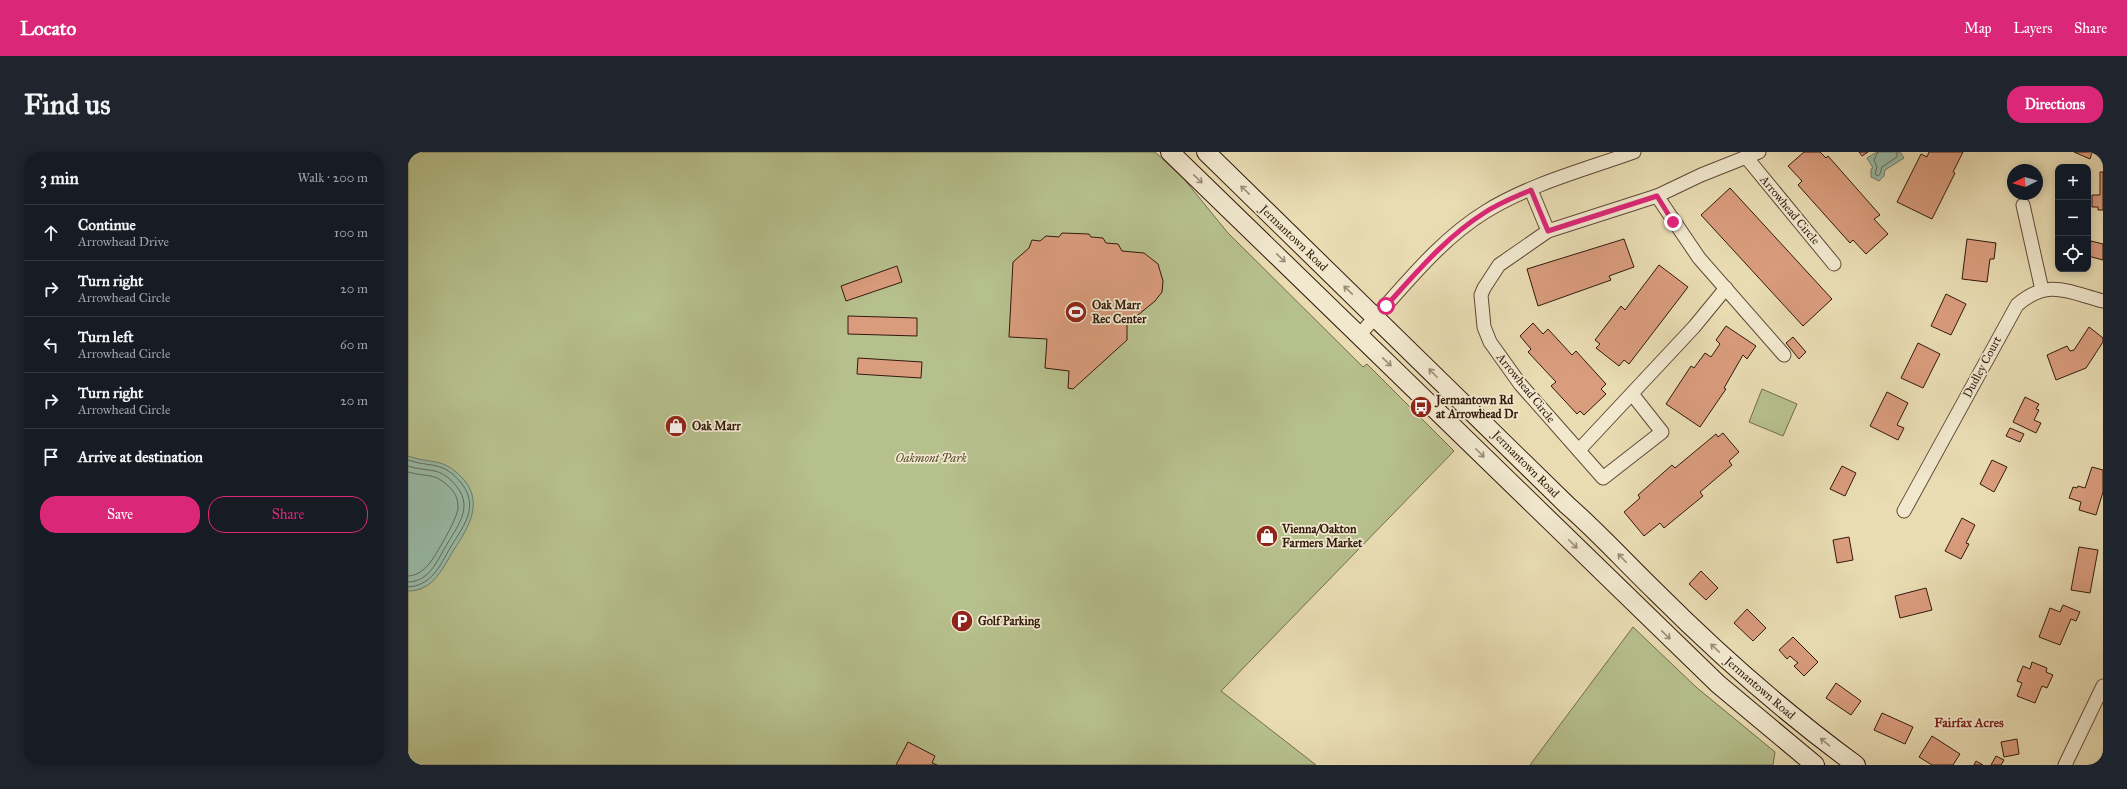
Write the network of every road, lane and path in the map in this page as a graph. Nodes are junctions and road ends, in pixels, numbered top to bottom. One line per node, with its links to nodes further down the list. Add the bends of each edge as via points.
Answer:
1 (1170, 152): 15 (main road, Jermantown Road, one-way to 15)
2 (1206, 152): 14 (main road, Jermantown Road, one-way to 2)
3 (1634, 152): 6 (street)
4 (1759, 152): 5 (street, Arrowhead Circle)
5 (1746, 157): 7 (street, Arrowhead Circle, via 1701,174); 10 (street, Arrowhead Circle)
6 (1531, 190): 9 (street); 14 (street, via 1501,203 1463,228 1440,248)
7 (1657, 196): 9 (street, Arrowhead Circle); 11 (street, via 1698,258)
8 (2023, 205): 12 (street)
9 (1548, 231): 18 (street, Arrowhead Circle, via 1499,265 1490,276 1481,296 1484,327 1490,342 1520,384)
10 (1834, 264)
11 (1726, 288): 16 (street); 17 (street)
12 (2042, 290): 13 (street, Dudley Court, via 2055,288); 19 (street, Dudley Court, via 2028,296 2017,305)
13 (2103, 301)
14 (1376, 317): 15 (street); 22 (main road, Jermantown Road, one-way to 14, via 1756,685 1656,593 1588,523)
15 (1360, 335): 21 (main road, Jermantown Road, one-way to 21, via 1718,684)
16 (1784, 355)
17 (1632, 394): 18 (street); 18 (street, Arrowhead Circle, via 1662,432 1604,478)
18 (1579, 450)
19 (1904, 511)
20 (2103, 686): 23 (street)
21 (1815, 765)
22 (1856, 765)
23 (2065, 765)

